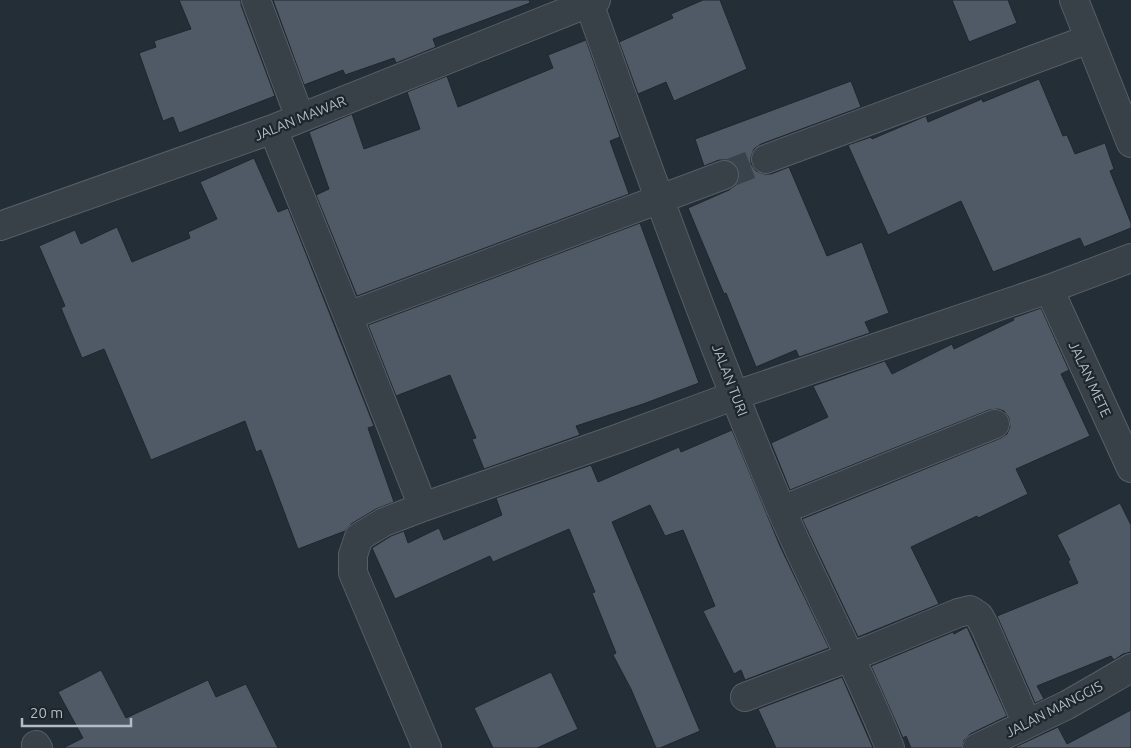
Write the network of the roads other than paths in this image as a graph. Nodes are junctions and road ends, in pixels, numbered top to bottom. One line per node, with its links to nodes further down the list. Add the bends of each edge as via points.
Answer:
1 (256, 0): 5 (street)
2 (1074, 0): 4 (street)
3 (593, 1): 5 (street, JALAN MAWAR); 10 (street, JALAN TURI)
4 (1088, 39): 7 (street); 8 (street)
5 (300, 118): 6 (street, JALAN MAWAR)
6 (273, 129): 11 (street, JALAN MAWAR); 14 (street)
7 (1131, 143)
8 (766, 159)
9 (724, 175): 10 (street)
10 (659, 199): 14 (street); 15 (street, JALAN TURI)
11 (0, 226)
12 (1131, 258): 13 (street)
13 (1049, 289): 15 (street); 17 (street, JALAN METE)
14 (348, 316): 18 (street)
15 (736, 395): 18 (street); 19 (street, JALAN TURI)
16 (995, 424): 19 (street)
17 (1131, 468)
18 (423, 507): 24 (street, via 384,522 359,537 352,573)
19 (782, 510): 20 (street, JALAN TURI)
20 (850, 657): 22 (street); 23 (street, via 970,610 979,616 985,627); 25 (street, JALAN TURI)
21 (1131, 668): 23 (street, JALAN MANGGIS)
22 (746, 697)
23 (1027, 724): 26 (street, JALAN MANGGIS)
24 (427, 748)
25 (890, 748)
26 (977, 748)

